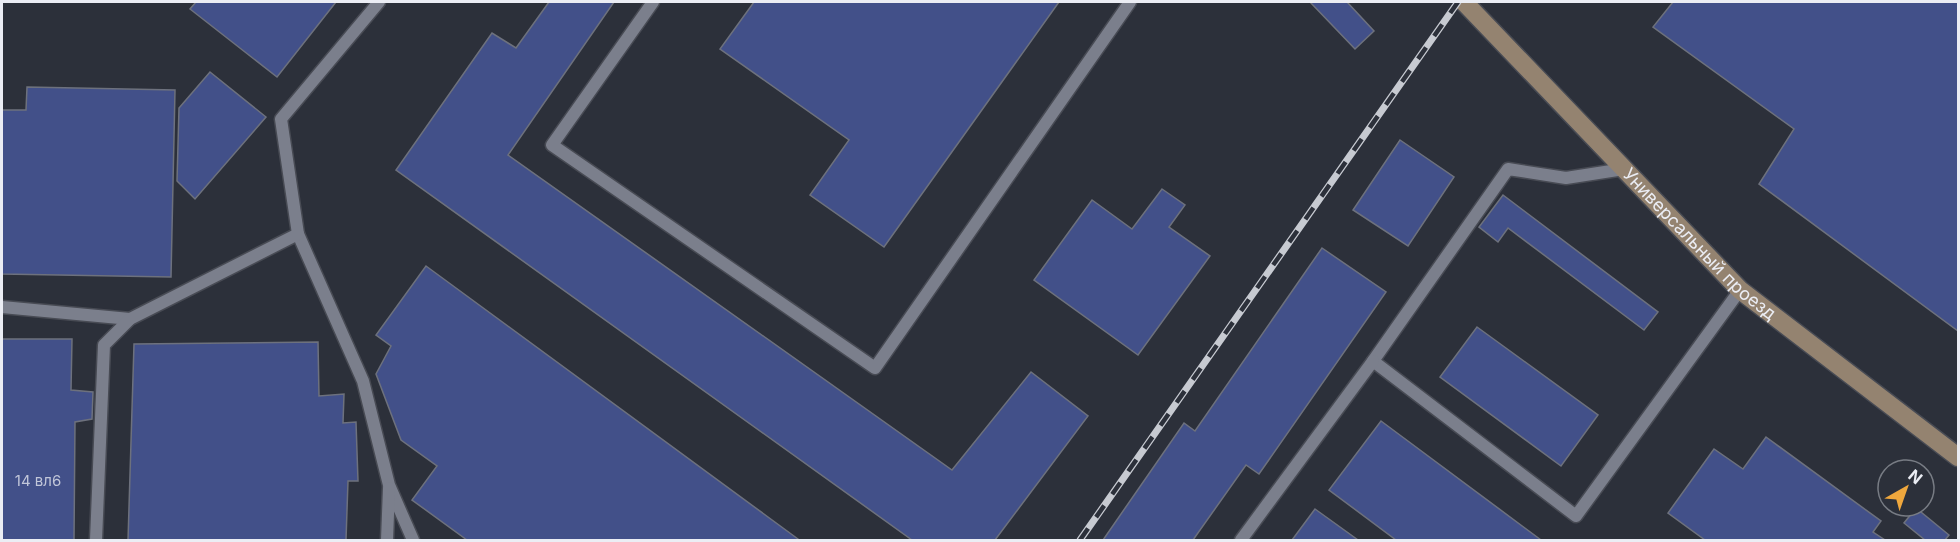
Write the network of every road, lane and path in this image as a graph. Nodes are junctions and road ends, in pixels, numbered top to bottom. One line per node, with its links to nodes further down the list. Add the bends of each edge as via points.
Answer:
1 (379, 2): 6 (lane, via 281,119)
2 (653, 2): 3 (lane, via 552,145 875,368)
3 (1130, 2)
4 (1464, 2): 5 (street, Универсальный проезд)
5 (1624, 169): 7 (street, Универсальный проезд); 10 (lane, via 1566,178 1508,169)
6 (298, 234): 9 (lane); 12 (lane, via 363,381)
7 (1740, 290): 10 (lane, via 1575,516); 11 (street, Универсальный проезд)
8 (2, 307): 9 (lane)
9 (130, 318): 13 (lane, via 104,345)
10 (1373, 361): 16 (lane)
11 (1959, 457)
12 (389, 485): 14 (lane); 15 (lane)
13 (96, 540)
14 (387, 540)
15 (413, 540)
16 (1240, 540)

